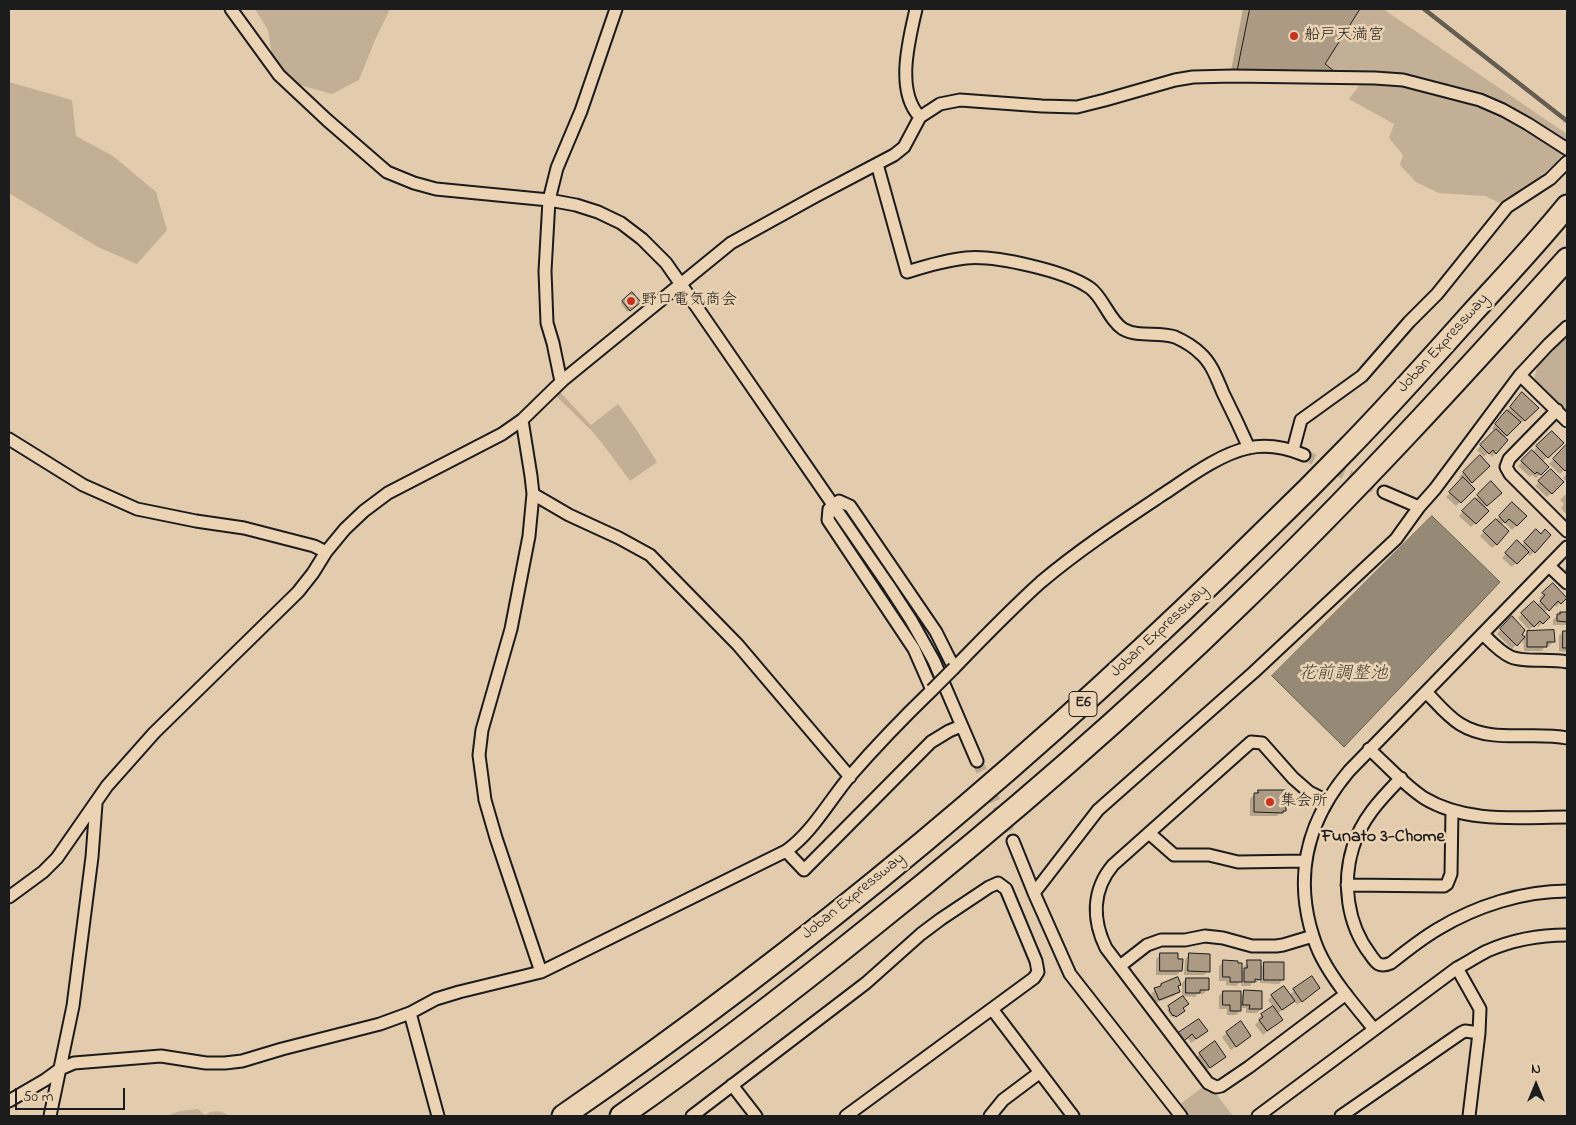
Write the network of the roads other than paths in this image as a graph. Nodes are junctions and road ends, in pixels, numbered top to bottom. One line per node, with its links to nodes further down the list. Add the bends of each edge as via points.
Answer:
1 (231, 9): 8 (street, via 278,75 387,172 436,189)
2 (616, 9): 8 (street, via 581,111 557,168)
3 (916, 9): 4 (street, via 906,54 906,72 912,109)
4 (920, 117): 5 (street, via 940,104 960,100 1077,107 1193,77 1375,78 1404,80 1480,100 1504,110); 7 (street, via 904,147)
5 (1567, 149)
6 (1567, 162): 20 (street, via 1550,179 1507,207 1437,294 1362,376 1301,420)
7 (877, 164): 11 (street, via 731,244); 19 (street, via 907,272 967,258 994,259 1077,280 1092,289 1122,328 1175,337 1201,354 1212,369)
8 (549, 200): 11 (street, via 598,212 621,223 666,263); 14 (street, via 547,323 560,377)
9 (1567, 206): 70 (highway, Joban Expressway / E6, via 1348,448 1099,690 997,780 776,960 683,1031)
10 (1567, 259): 71 (highway, Joban Expressway / E6, via 1375,468 1240,604 1115,721 1008,816 860,936 694,1066)
11 (680, 284): 14 (street); 24 (street)
12 (1567, 327): 13 (street)
13 (1520, 375): 15 (street); 25 (street)
14 (564, 380): 16 (street)
15 (1556, 410): 17 (street); 26 (street, via 1509,459 1506,467)
16 (522, 420): 23 (street); 28 (street, via 502,434 388,493 364,511)
17 (1567, 421)
18 (9, 439): 28 (street, via 83,485 138,509 244,528)
19 (1250, 448): 20 (street); 33 (street, via 1225,456 1201,470 1087,546 1042,582)
20 (1292, 450): 21 (street)
21 (1304, 455)
22 (1384, 492): 25 (street)
23 (533, 494): 40 (street, via 650,555 744,652); 58 (street, via 511,629 482,730 479,755 485,800)
24 (834, 505): 33 (street, via 839,501 850,506 936,632); 34 (street, via 829,509 828,520 914,649); 36 (street, via 925,643)
25 (1419, 507): 52 (street, via 1396,539 1316,615 1098,810)
26 (1567, 531)
27 (1567, 547): 29 (street)
28 (326, 552): 43 (street, via 298,592 154,733)
29 (1549, 566): 30 (street); 31 (street)
30 (1567, 583)
31 (1483, 634): 32 (street, via 1513,658); 35 (street)
32 (1567, 662)
33 (954, 668): 34 (street, bridge)
34 (932, 690): 40 (street)
35 (1426, 692): 37 (street, via 1458,723 1470,729 1496,736); 38 (street)
36 (961, 726): 39 (street); 48 (street, via 931,742 804,870)
37 (1567, 738)
38 (1369, 749): 41 (street); 42 (street)
39 (977, 761)
40 (850, 777): 48 (street, via 798,843)
41 (1401, 778): 44 (street, via 1425,798); 50 (street, via 1376,804 1360,829 1349,860)
42 (1327, 801): 46 (street, via 1292,778 1262,743 1251,742); 49 (street, via 1315,824)
43 (96, 802): 53 (street, via 57,858); 64 (street, via 73,1006)
44 (1452, 810): 45 (street, via 1480,817); 50 (street, via 1451,874 1447,884)
45 (1567, 817)
46 (1149, 833): 49 (street, via 1174,856 1209,855 1238,862); 56 (street, via 1113,865 1099,889 1096,911 1099,934)
47 (1013, 841): 52 (street)
48 (786, 851): 58 (street)
49 (1305, 861): 55 (street, via 1306,910)
50 (1347, 885): 51 (street, via 1354,926 1375,961 1384,966 1439,928 1468,914 1518,897)
51 (1567, 891)
52 (1034, 893): 77 (street, via 1070,974)
53 (9, 898)
54 (1567, 935): 57 (street, via 1529,938 1507,944 1486,951)
55 (1313, 936): 56 (street, via 1276,946 1252,946 1205,936 1161,940 1147,945); 59 (street, via 1322,958)
56 (1120, 966): 59 (street, via 1208,1083 1216,1086 1249,1067)
57 (1457, 968): 62 (street); 63 (street, via 1480,1009)
58 (540, 972): 61 (street, via 436,999)
59 (1346, 994): 62 (street)
60 (992, 1009): 65 (street); 66 (street, via 1038,972 1006,889 998,883 921,934 866,983); 74 (street)
61 (410, 1014): 64 (street, via 242,1061 206,1063 145,1056 74,1062); 69 (street)
62 (1374, 1029): 78 (street)
63 (1479, 1033): 79 (street, via 1460,1033); 80 (street)
64 (60, 1069): 67 (street); 68 (street)
65 (1039, 1073): 75 (street, via 1003,1100); 76 (street)
66 (732, 1085): 72 (street); 73 (street)
67 (9, 1101)
68 (50, 1116)
69 (438, 1116)
70 (562, 1116)
71 (621, 1116)
72 (692, 1116)
73 (756, 1116)
74 (846, 1116)
75 (990, 1116)
76 (1073, 1116)
77 (1181, 1116)
78 (1258, 1116)
79 (1341, 1116)
80 (1469, 1116)

